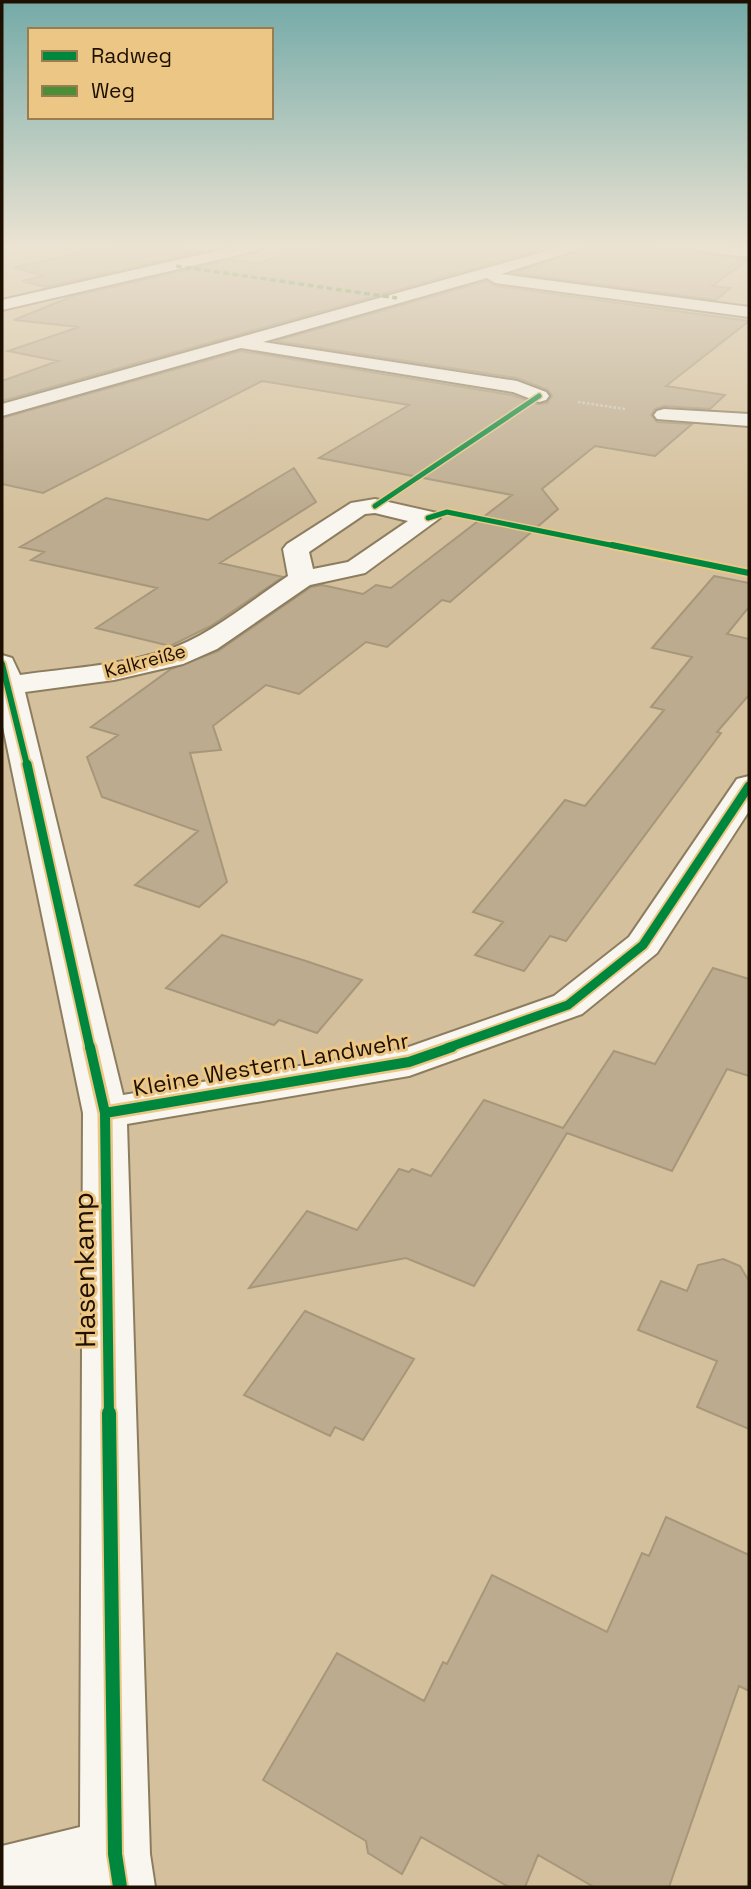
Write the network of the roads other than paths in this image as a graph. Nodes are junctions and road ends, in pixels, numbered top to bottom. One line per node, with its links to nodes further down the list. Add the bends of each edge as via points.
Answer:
1 (265, 335): 2 (street)
2 (237, 343): 3 (street, via 517,387); 4 (street)
3 (539, 396)
4 (2, 410)
5 (664, 415): 6 (street)
6 (749, 420)
7 (302, 579): 7 (street, Kalkreiße, via 296,549 359,508 375,506 428,518 356,568); 8 (street, Kalkreiße, via 207,643 173,658 114,671)
8 (4, 678): 10 (street, Hasenkamp)
9 (749, 786): 10 (street, Kleine Western Landwehr, via 643,945 568,1006 409,1062)
10 (105, 1113): 11 (street, Hasenkamp)
11 (117, 1870): 12 (street)
12 (2, 1881)

